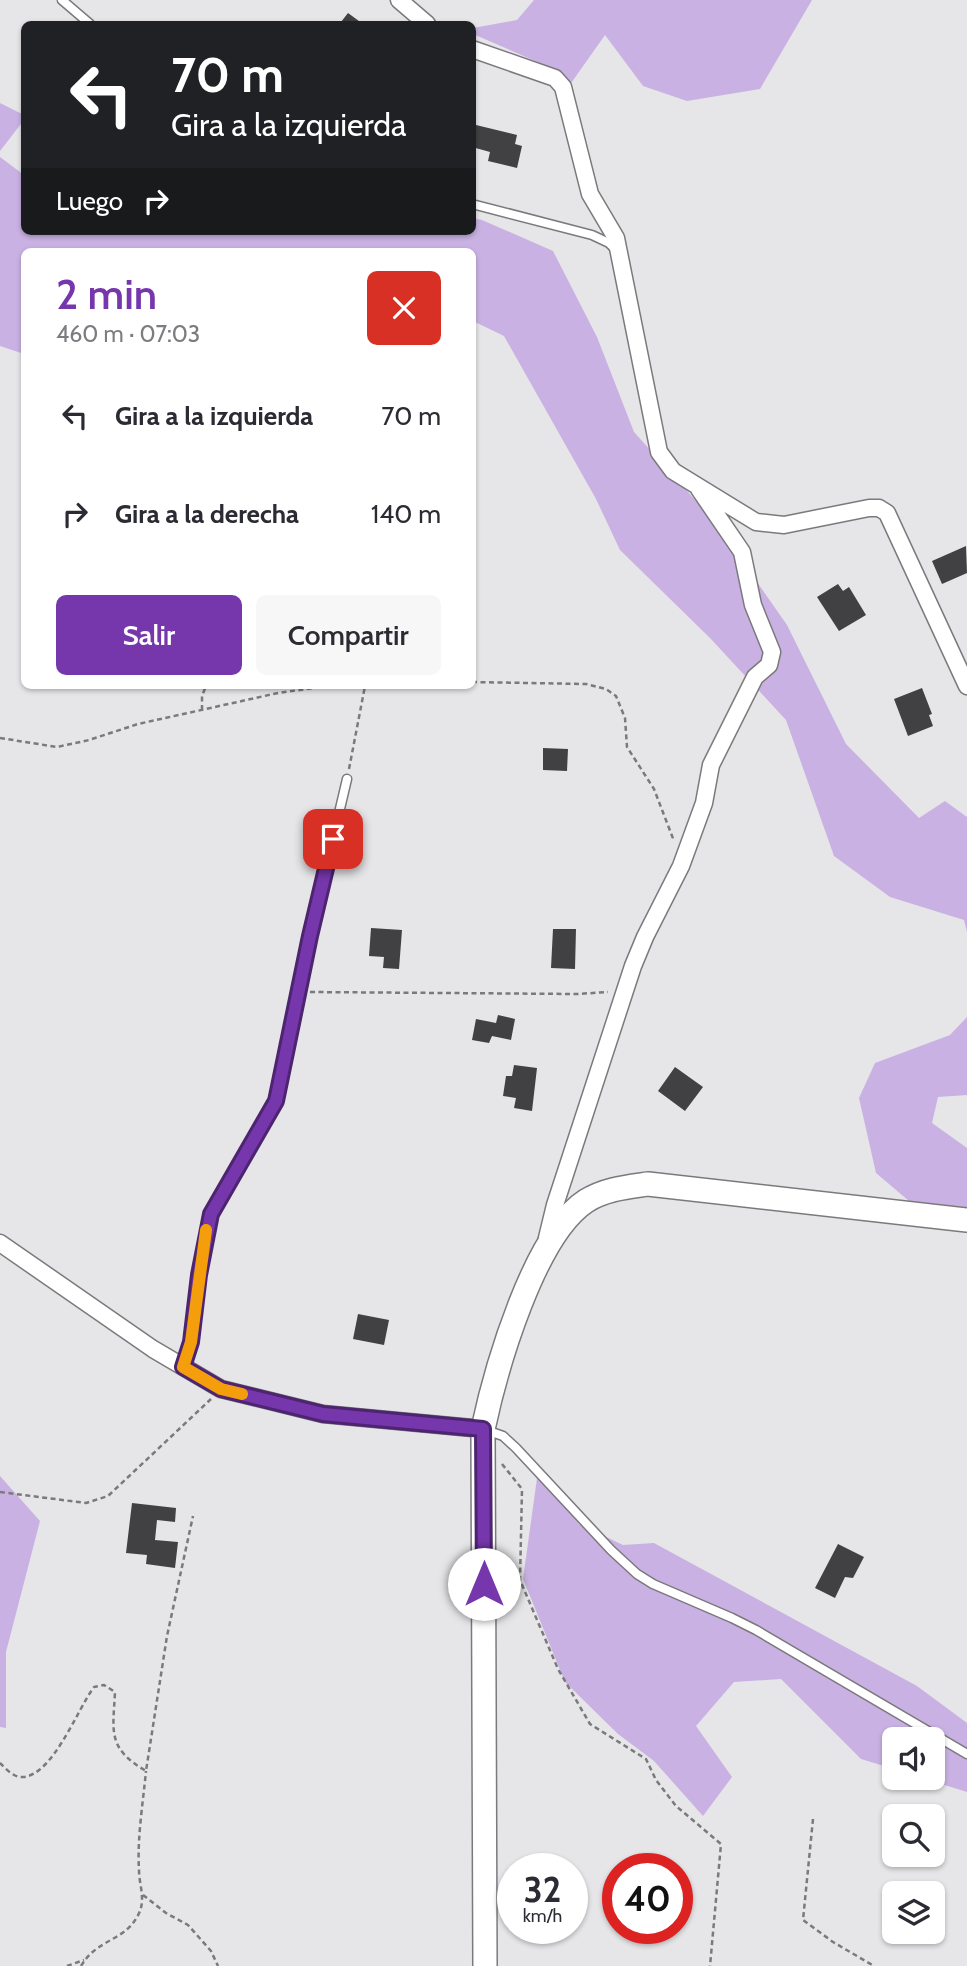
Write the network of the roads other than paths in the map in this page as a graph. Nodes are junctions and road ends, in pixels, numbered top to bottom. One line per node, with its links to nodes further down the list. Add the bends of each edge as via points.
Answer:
1 (62, 0): 3 (lane)
2 (399, 0): 4 (street)
3 (86, 21)
4 (424, 21)
5 (476, 50): 7 (street, via 555,78 562,87 590,194 616,238)
6 (476, 205): 7 (lane, via 592,235)
7 (620, 255): 8 (street, via 659,453 673,471)
8 (695, 484): 9 (street, via 756,522 771,525 869,508 887,513); 13 (street, via 742,552 753,605 772,652 769,665 755,677 711,765 704,803 681,866 645,937 555,1205)
9 (967, 686)
10 (347, 779): 14 (lane, via 276,1101 211,1214)
11 (967, 1220): 13 (street, via 648,1184 587,1200 559,1227)
12 (0, 1244): 14 (street)
13 (544, 1251): 15 (street, via 493,1382)
14 (183, 1367): 15 (street, via 221,1389 323,1414)
15 (483, 1438): 16 (lane, via 503,1436 611,1550 653,1584 756,1630); 17 (street)
16 (967, 1754)
17 (485, 1966)

